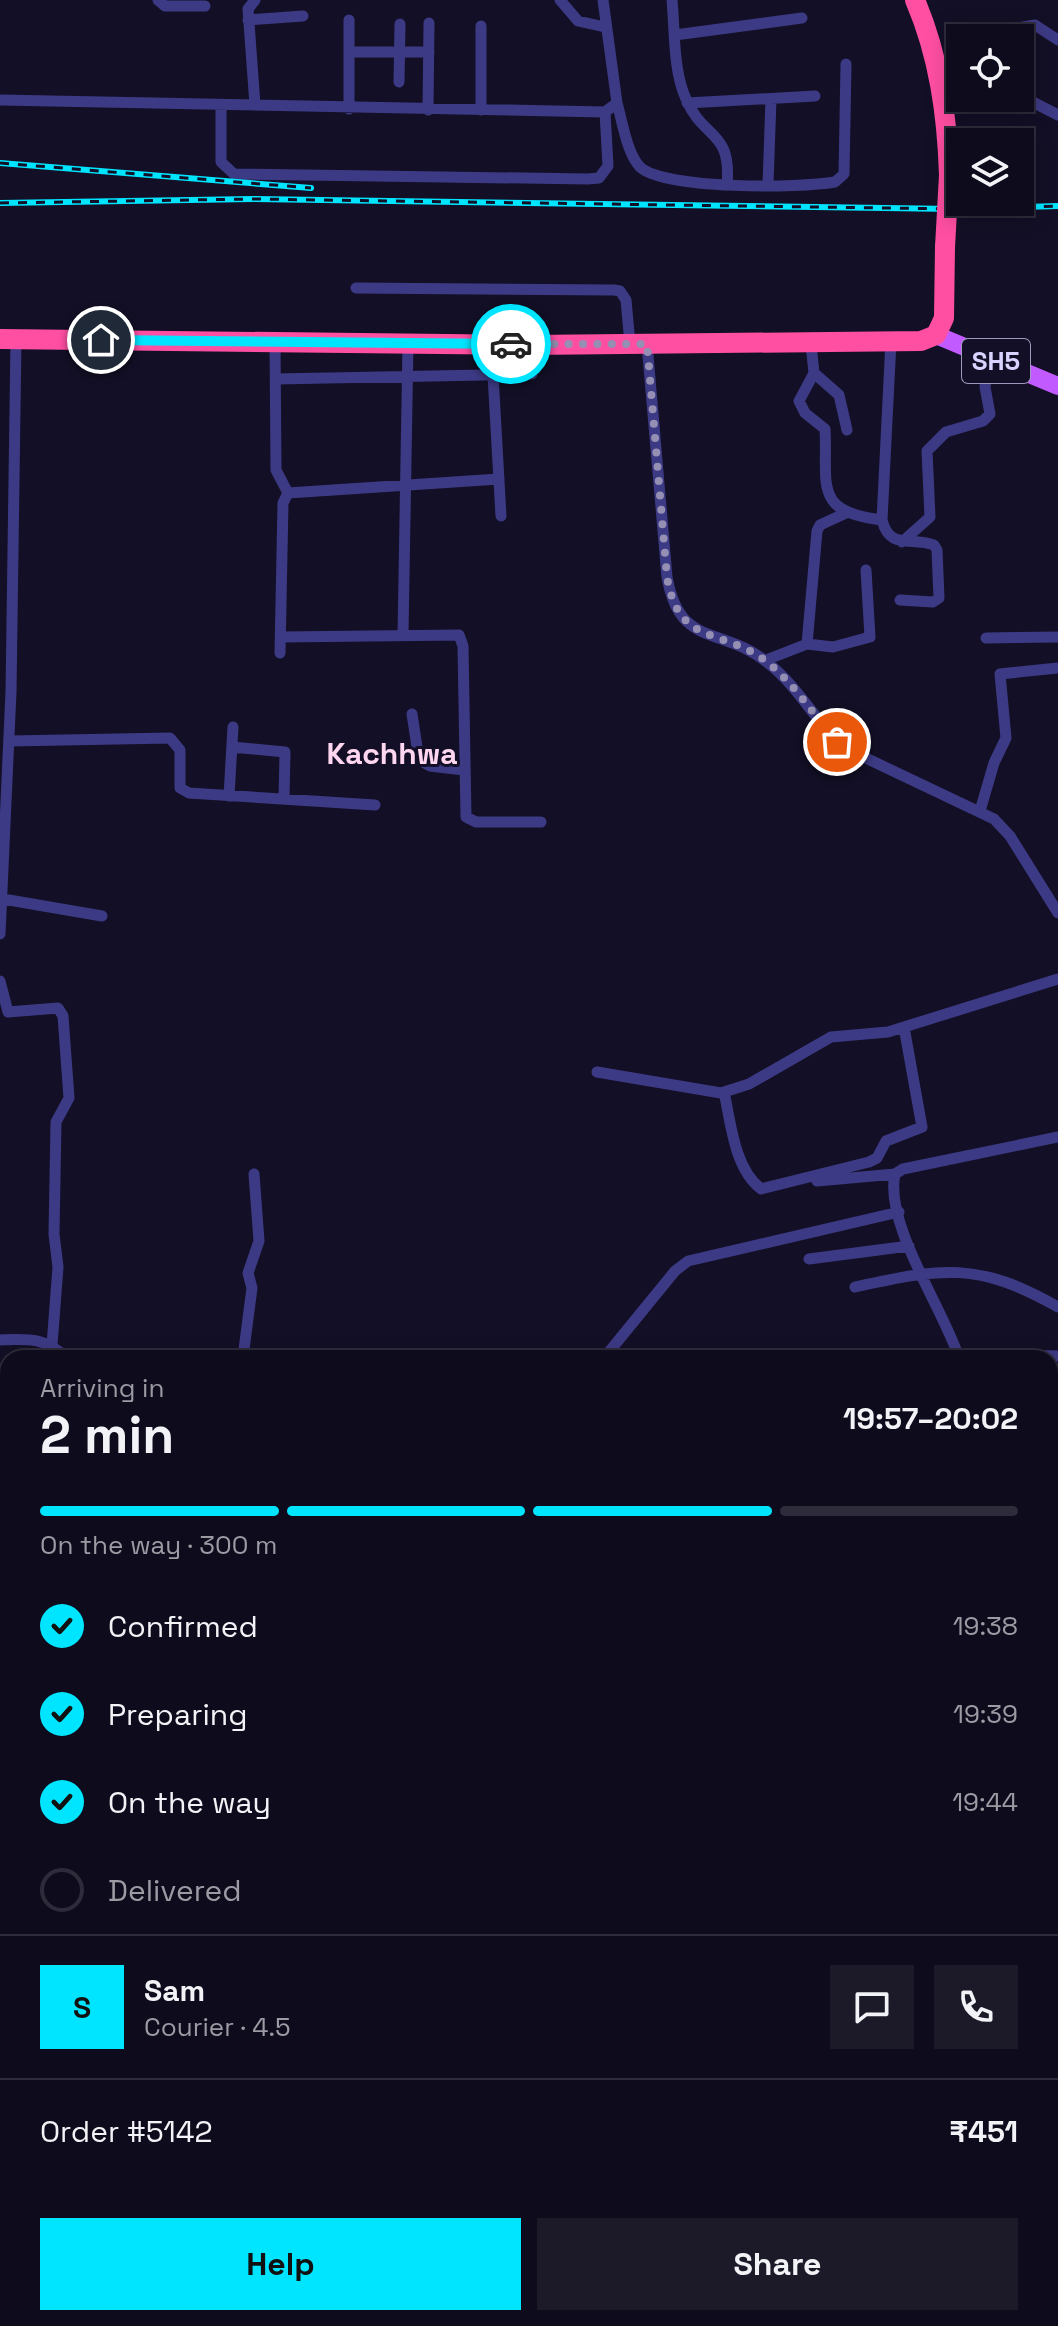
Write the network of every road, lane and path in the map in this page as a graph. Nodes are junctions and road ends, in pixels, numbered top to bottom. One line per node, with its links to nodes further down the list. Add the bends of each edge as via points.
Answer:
1 (158, 0): 7 (street, via 165,6)
2 (255, 0): 10 (street, via 249,5)
3 (560, 0): 16 (street, via 578,21)
4 (603, 0): 16 (street)
5 (672, 0): 17 (street)
6 (915, 0): 23 (highway)
7 (205, 6)
8 (303, 16): 10 (street)
9 (802, 18): 17 (street)
10 (248, 20): 32 (street)
11 (349, 20): 19 (street)
12 (429, 23): 21 (street)
13 (400, 24): 20 (street)
14 (1034, 25): 18 (street)
15 (481, 26): 36 (street)
16 (605, 27): 29 (street)
17 (675, 35): 30 (street)
18 (1058, 40)
19 (349, 52): 20 (street); 34 (street)
20 (400, 52): 21 (street); 25 (street)
21 (429, 52): 35 (street)
22 (846, 64): 39 (street, via 841,179)
23 (938, 65): 24 (street); 42 (highway, bridge, via 949,175 944,318)
24 (946, 72)
25 (399, 82)
26 (815, 96): 27 (street)
27 (771, 99): 30 (street); 39 (street)
28 (0, 100): 33 (street)
29 (617, 103): 37 (street); 40 (street, via 643,169)
30 (687, 103): 40 (street, via 725,148)
31 (1034, 103): 38 (street)
32 (255, 105): 33 (street); 34 (street)
33 (221, 106): 37 (street, via 221,162 234,174 599,178 605,173)
34 (349, 109): 35 (street)
35 (428, 110): 36 (street)
36 (481, 110): 37 (street)
37 (605, 112)
38 (1058, 115)
39 (768, 184): 40 (street)
40 (727, 185)
41 (356, 288): 47 (street, via 620,291)
42 (936, 335): 44 (highway); 49 (main road, SH5)
43 (8, 339): 45 (highway); 62 (street)
44 (891, 341): 48 (highway); 64 (street)
45 (275, 342): 46 (highway); 54 (street)
46 (408, 343): 47 (highway); 53 (street)
47 (638, 344): 48 (highway); 77 (street, via 670,598 687,624)
48 (811, 344): 50 (street)
49 (990, 358): 55 (main road, SH5); 65 (street, via 985,387 990,414 946,432 927,451 931,510)
50 (814, 373): 56 (street, via 839,395); 60 (street, via 799,401 825,429 825,484)
51 (532, 374): 52 (street)
52 (493, 375): 53 (street); 57 (street)
53 (408, 377): 54 (street); 58 (street)
54 (276, 379): 59 (street, via 276,470)
55 (1058, 386)
56 (847, 430)
57 (499, 479): 58 (street); 63 (street)
58 (406, 484): 59 (street); 71 (street)
59 (288, 493): 72 (street, via 283,503)
60 (846, 513): 64 (street); 75 (street, via 817,531)
61 (0, 515): 62 (street)
62 (14, 516): 68 (street)
63 (501, 516)
64 (882, 520): 65 (street, via 891,539)
65 (902, 542): 69 (street, via 934,545 939,594 933,602)
66 (866, 570): 75 (street, via 870,637 833,647)
67 (0, 586): 68 (street)
68 (13, 587): 70 (street)
69 (900, 600)
70 (6, 634): 81 (street)
71 (403, 635): 72 (street); 83 (street, via 453,634 462,640)
72 (281, 637): 76 (street)
73 (1058, 637): 74 (street)
74 (986, 638)
75 (807, 644): 77 (street)
76 (280, 653)
77 (766, 660): 87 (street, via 837,742)
78 (1058, 668): 87 (street, via 1000,674 1005,744)
79 (412, 714): 83 (street, via 419,760)
80 (233, 727): 82 (street)
81 (10, 741): 84 (street, via 170,738 180,750 183,791); 89 (street)
82 (232, 747): 84 (street); 85 (street, via 285,752)
83 (464, 770): 88 (street, via 464,810 470,820)
84 (229, 796): 85 (street)
85 (284, 799): 86 (street)
86 (375, 805)
87 (980, 811): 91 (street, via 1010,836)
88 (541, 822)
89 (3, 845): 90 (street)
90 (2, 895): 92 (street); 93 (street)
91 (1058, 913)
92 (102, 916)
93 (0, 934)
94 (1058, 979): 96 (street)
95 (0, 981): 110 (street, via 8,1012 58,1008 63,1016 69,1098 56,1122 58,1267)
96 (904, 1027): 98 (street, via 818,1041 749,1084); 102 (street, via 921,1129 883,1143 874,1160)
97 (597, 1072): 98 (street)
98 (724, 1092): 102 (street, via 738,1154 755,1184 764,1190)
99 (1058, 1137): 101 (street)
100 (254, 1174): 112 (street, via 259,1241 248,1273 252,1288)
101 (895, 1174): 102 (street); 103 (street)
102 (792, 1183)
103 (899, 1212): 104 (street); 113 (street, via 688,1261)
104 (909, 1246): 105 (street); 106 (street)
105 (809, 1259)
106 (919, 1273): 107 (street); 108 (street, via 959,1270 995,1277); 114 (street)
107 (855, 1287)
108 (1058, 1307)
109 (0, 1340): 110 (street)
110 (52, 1345): 111 (street)
111 (57, 1350)
112 (244, 1350)
113 (611, 1350)
114 (956, 1350)
115 (0, 1449): 116 (street)
116 (0, 1457)

